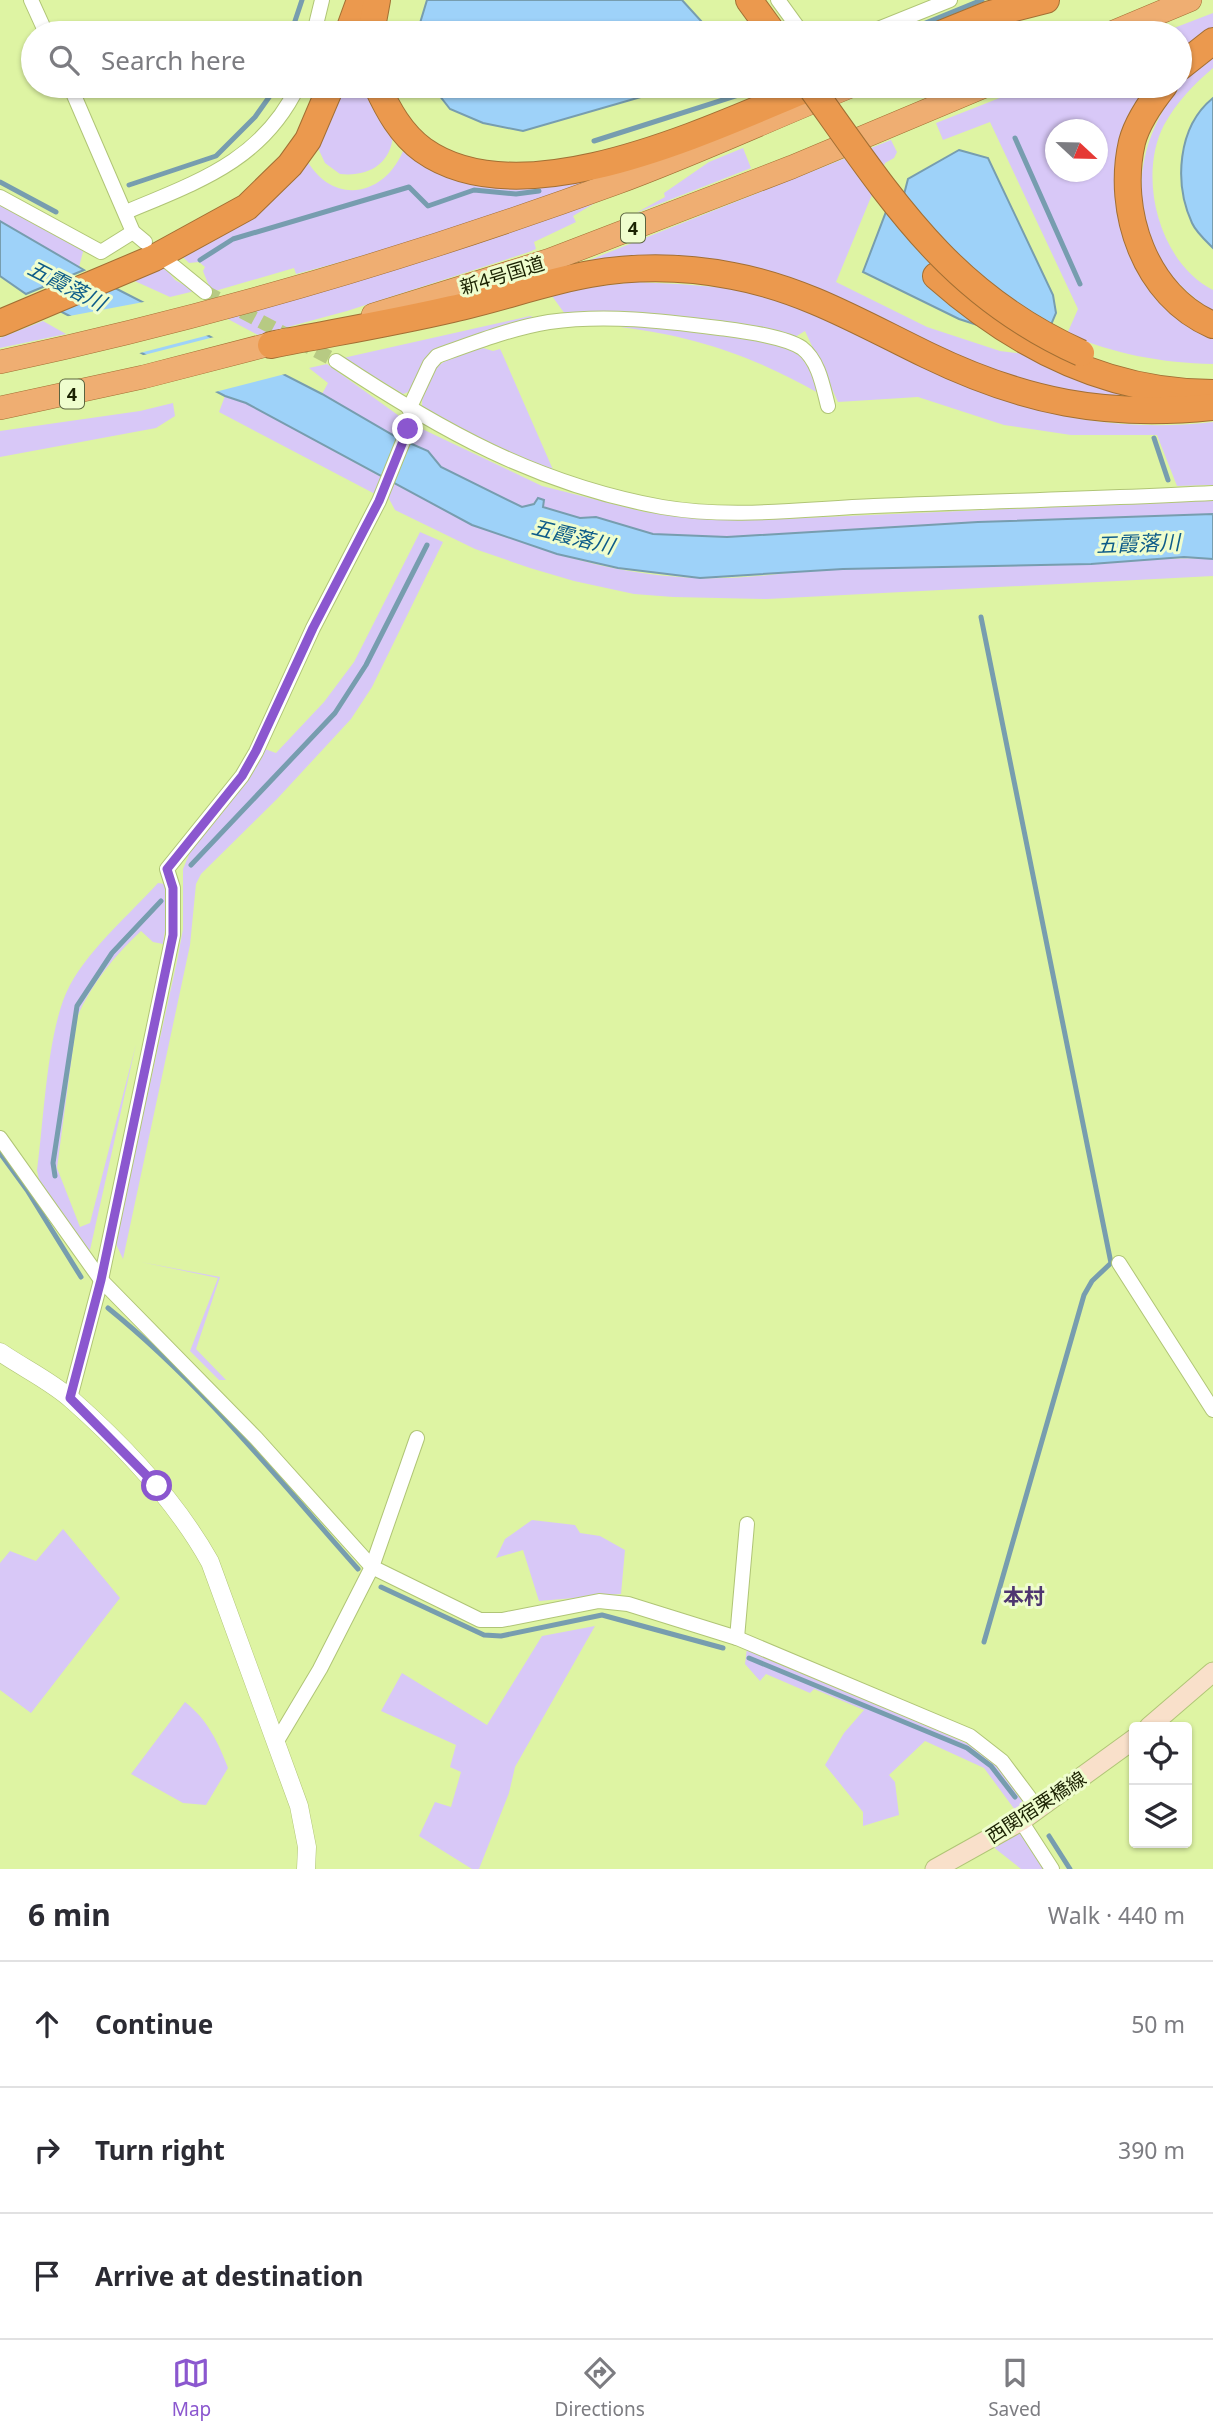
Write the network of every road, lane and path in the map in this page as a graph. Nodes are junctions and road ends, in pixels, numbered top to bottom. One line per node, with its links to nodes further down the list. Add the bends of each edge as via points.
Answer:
1 (32, 0): 12 (street)
2 (322, 0): 13 (street)
3 (360, 0): 14 (highway)
4 (377, 0): 15 (highway)
5 (731, 0): 16 (highway)
6 (749, 0): 17 (highway)
7 (778, 0): 18 (street)
8 (950, 0): 19 (street)
9 (1046, 0): 20 (highway)
10 (1057, 0): 21 (highway)
11 (1190, 0): 22 (highway)
12 (41, 21)
13 (317, 21)
14 (352, 21)
15 (373, 21)
16 (746, 21)
17 (764, 21)
18 (793, 21)
19 (898, 21)
20 (973, 21)
21 (1006, 21)
22 (1140, 21)
23 (1213, 41): 24 (highway)
24 (1192, 58)
25 (75, 98): 36 (street)
26 (291, 98): 36 (street, via 260,140 235,162)
27 (326, 98): 41 (highway, via 308,140 271,187 217,226)
28 (383, 98): 29 (highway, via 395,120 422,150 468,171 522,177 603,163)
29 (782, 98)
30 (799, 98): 45 (highway, via 881,215 936,276 1001,329)
31 (820, 98): 45 (highway, bridge, via 894,204 949,267 989,301)
32 (822, 98): 40 (highway, via 619,182 376,266)
33 (956, 98): 43 (highway, 新4号国道 / 4, via 550,260)
34 (1157, 98): 42 (highway, via 1133,140 1128,172 1136,236 1150,269 1176,301)
35 (0, 197): 37 (street, via 102,252)
36 (126, 212): 37 (street)
37 (133, 232): 38 (street)
38 (145, 242)
39 (167, 261): 40 (street)
40 (208, 302): 46 (highway, via 84,344)
41 (1, 323)
42 (1213, 325)
43 (271, 345): 50 (highway, via 453,309 591,274 696,271 732,275 805,295 940,361 1038,399 1114,411); 51 (highway, 新4号国道 / 4)
44 (336, 360): 52 (street)
45 (1078, 360): 47 (highway, via 1138,372); 48 (highway, via 1157,388)
46 (0, 362)
47 (1213, 379)
48 (1213, 393)
49 (828, 406): 52 (street, via 814,363 802,348 769,336 648,319 585,318 547,323 437,356)
50 (1213, 407)
51 (0, 408)
52 (412, 411): 53 (street, via 510,463 607,495 664,507 742,513); 56 (street, via 382,492 256,751 242,776 167,869 173,888 173,935)
53 (1213, 493)
54 (0, 1138): 56 (street)
55 (1119, 1262): 59 (street)
56 (101, 1280): 58 (street); 62 (street, via 256,1438)
57 (0, 1353): 58 (street)
58 (70, 1398): 66 (street, via 190,1526 210,1562)
59 (1213, 1410)
60 (417, 1438): 62 (street)
61 (747, 1524): 63 (street)
62 (372, 1567): 63 (street, via 480,1620 599,1601 628,1604); 66 (street)
63 (737, 1638): 68 (street, via 970,1736 1002,1761)
64 (1213, 1672): 65 (main road)
65 (1155, 1722)
66 (277, 1741): 70 (street, via 299,1805)
67 (1129, 1743): 68 (main road, 西関宿栗橋線)
68 (1038, 1809): 69 (main road, 西関宿栗橋線)
69 (1021, 1821): 71 (main road, 西関宿栗橋線); 72 (street)
70 (306, 1869)
71 (935, 1869)
72 (1052, 1869)

